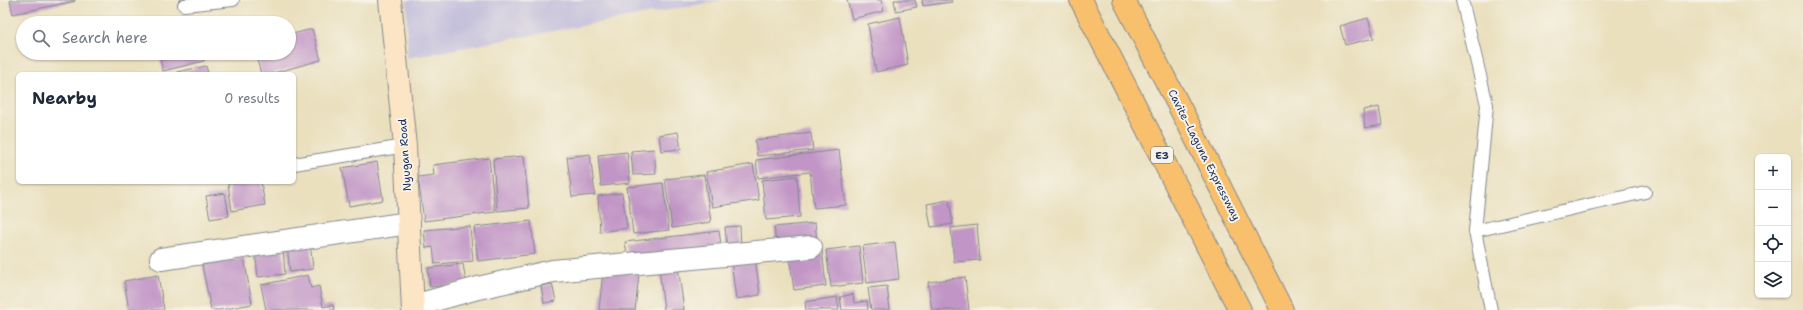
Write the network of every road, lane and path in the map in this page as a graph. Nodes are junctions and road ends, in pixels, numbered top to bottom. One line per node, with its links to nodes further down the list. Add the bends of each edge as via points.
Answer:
1 (233, 0): 6 (lane)
2 (390, 0): 7 (main road, Nyugan Road)
3 (1081, 0): 15 (highway, E3)
4 (1124, 0): 16 (highway, Cavite–Laguna Expressway)
5 (1462, 0): 11 (lane, via 1487,105)
6 (184, 4)
7 (405, 146): 8 (lane); 10 (main road, Nyugan Road)
8 (296, 164)
9 (1645, 192): 11 (lane)
10 (410, 223): 13 (street); 14 (main road, Nyugan Road)
11 (1475, 230): 17 (lane)
12 (811, 247): 14 (street, via 553,271 478,288)
13 (161, 260)
14 (413, 308)
15 (1240, 310)
16 (1282, 310)
17 (1491, 310)

